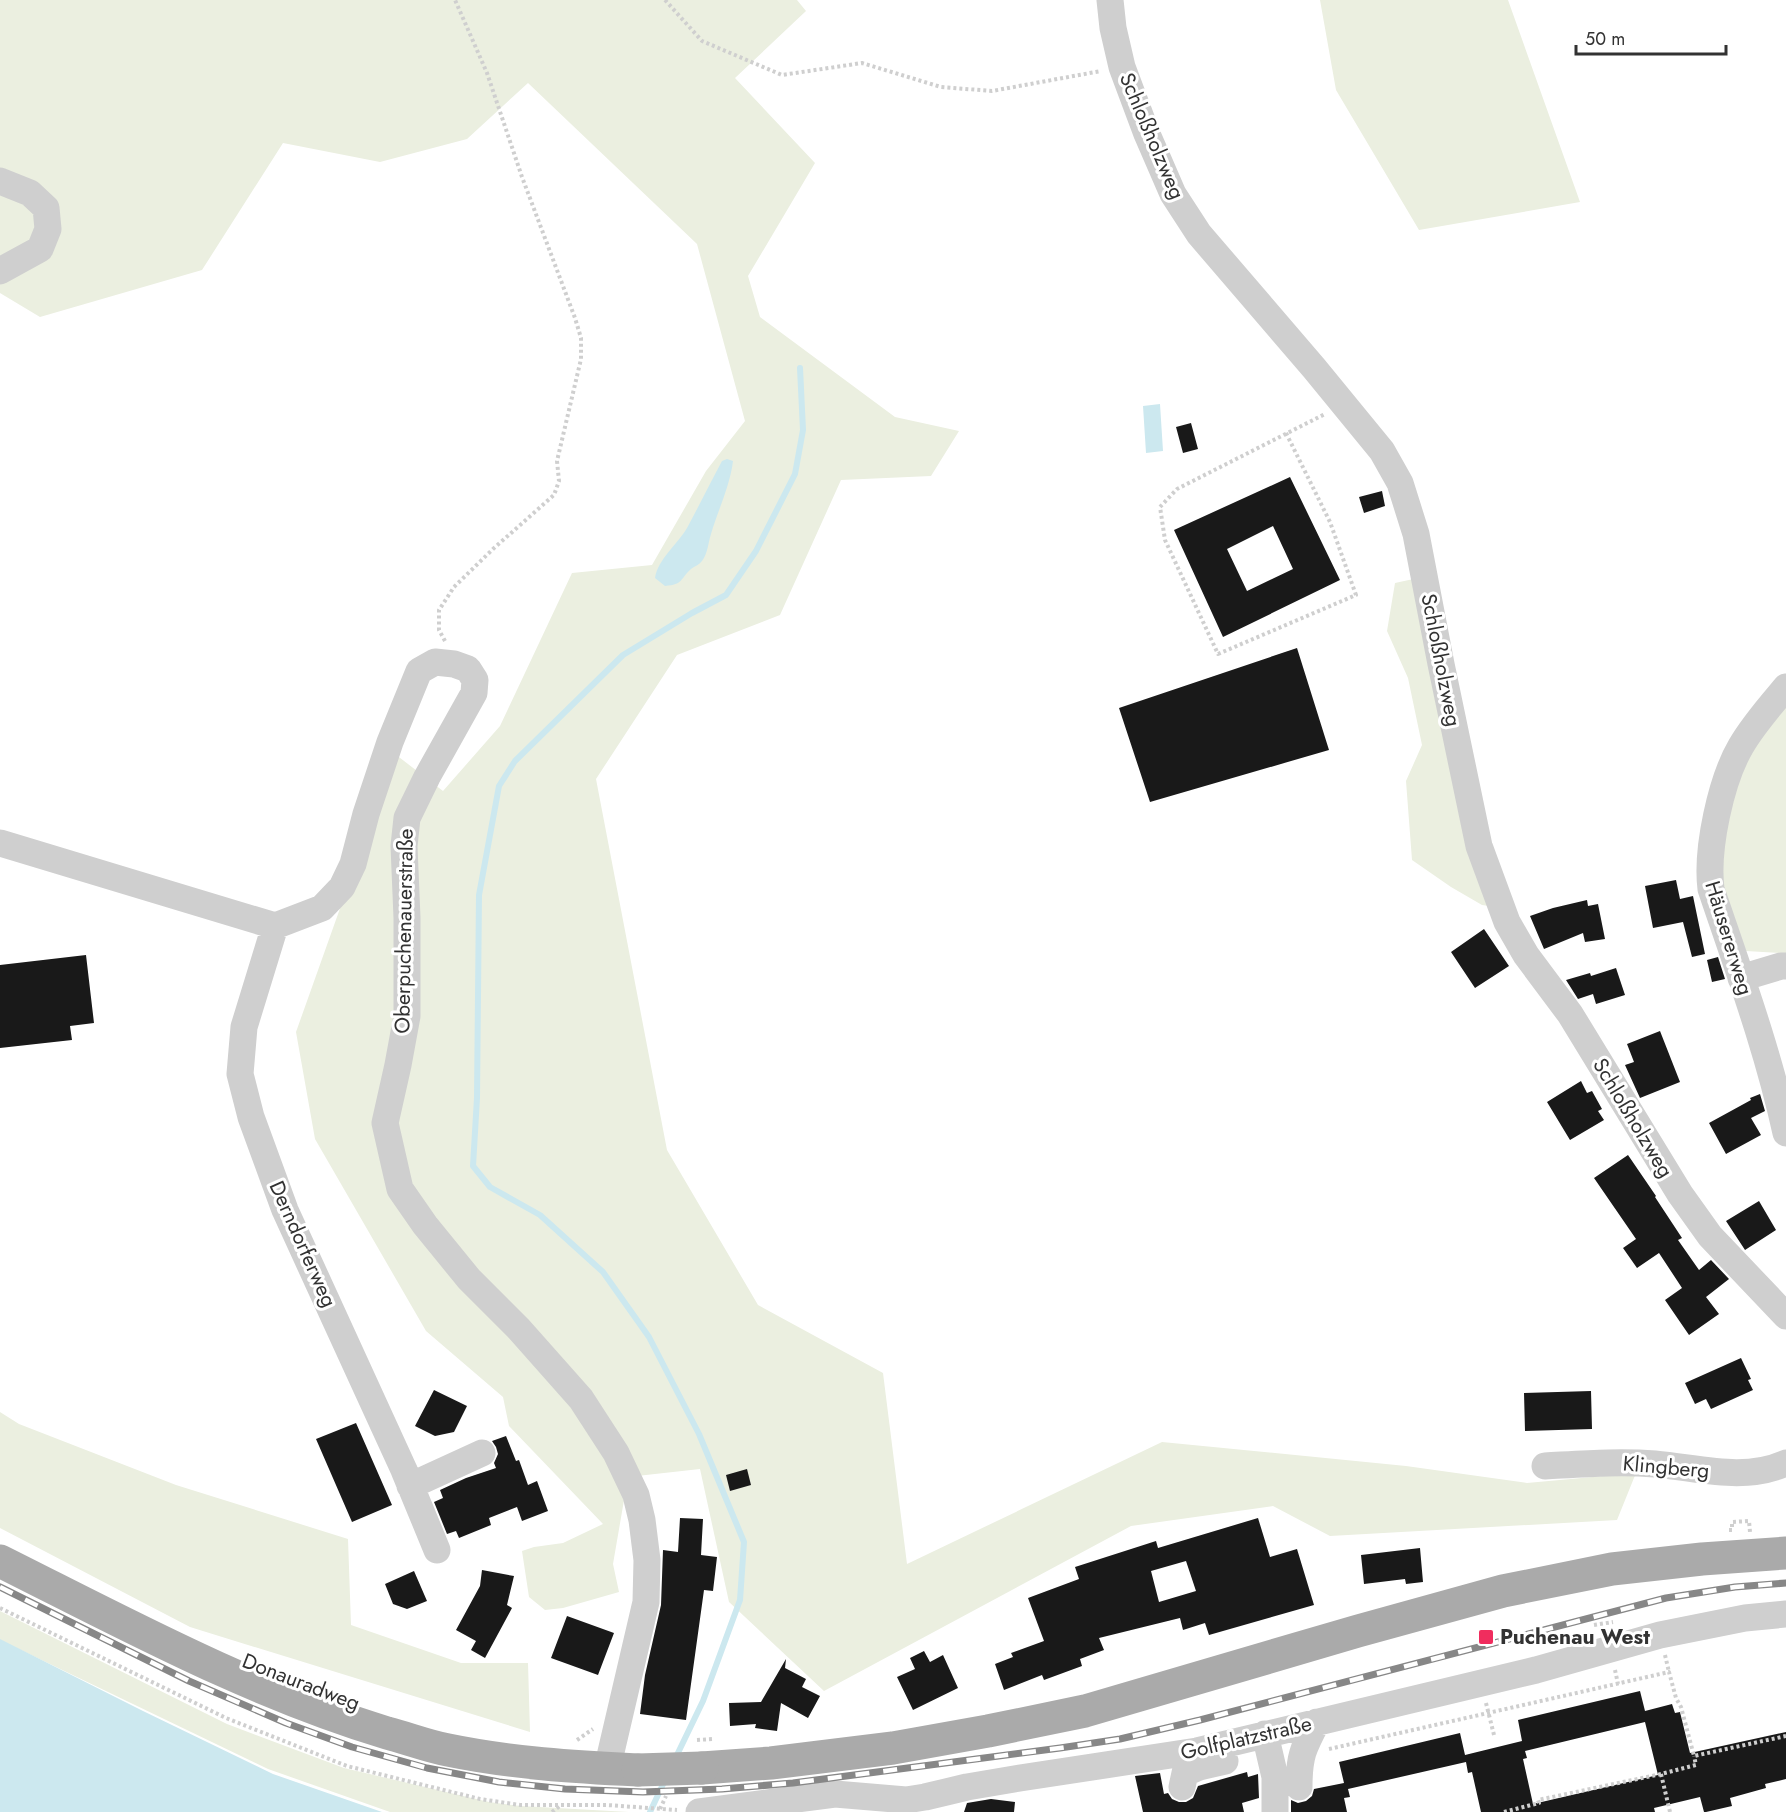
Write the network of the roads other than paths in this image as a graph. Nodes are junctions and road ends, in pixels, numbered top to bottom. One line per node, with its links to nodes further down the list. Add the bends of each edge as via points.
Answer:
1 (1110, 0): 10 (street, Schloßholzweg, via 1122,67 1173,194 1199,234 1382,451 1400,483 1416,534 1479,846 1507,922 1570,1014 1680,1194 1710,1236)
2 (0, 181): 3 (street, via 30,193 46,208 48,229 40,249)
3 (0, 271)
4 (1786, 687): 8 (street, Häusererweg, via 1741,746 1726,779 1712,840 1711,889)
5 (0, 843): 6 (street)
6 (275, 926): 14 (street, Derndorferweg, via 244,1027 240,1074 251,1117 285,1210); 21 (street, Oberpuchenauerstraße, via 322,908 342,887 353,864 390,742 419,671 435,662 468,669 475,680 474,693 407,818 407,1016 385,1123 400,1189 469,1279 581,1399 616,1453 636,1495 647,1560 646,1602 618,1723)
7 (1786, 966): 8 (street)
8 (1741, 978): 9 (street, Häusererweg)
9 (1786, 1133)
10 (1786, 1316)
11 (482, 1453): 14 (street)
12 (1786, 1463): 13 (street, Klingberg, via 1743,1474 1612,1462)
13 (1545, 1466)
14 (410, 1486): 15 (street, Derndorferweg)
15 (436, 1550)
16 (1786, 1554): 21 (main road, bridge, via 1612,1569 1503,1591 1085,1711 988,1731 771,1763)
17 (0, 1561): 21 (main road, via 249,1683 344,1720 446,1750 524,1763)
18 (1786, 1614): 19 (street, Golfplatzstraße, via 1745,1617 1660,1635 1536,1670)
19 (1317, 1722): 20 (street, Golfplatzstraße); 23 (street, via 1299,1764)
20 (1265, 1734): 22 (street, via 1253,1754 1185,1773); 24 (street, Golfplatzstraße, via 1197,1751 967,1787); 26 (street, via 1275,1777)
21 (622, 1769)
22 (1182, 1787)
23 (1299, 1787)
24 (925, 1805): 25 (street, Golfplatzstraße, via 835,1794)
25 (699, 1812)
26 (1275, 1812)

